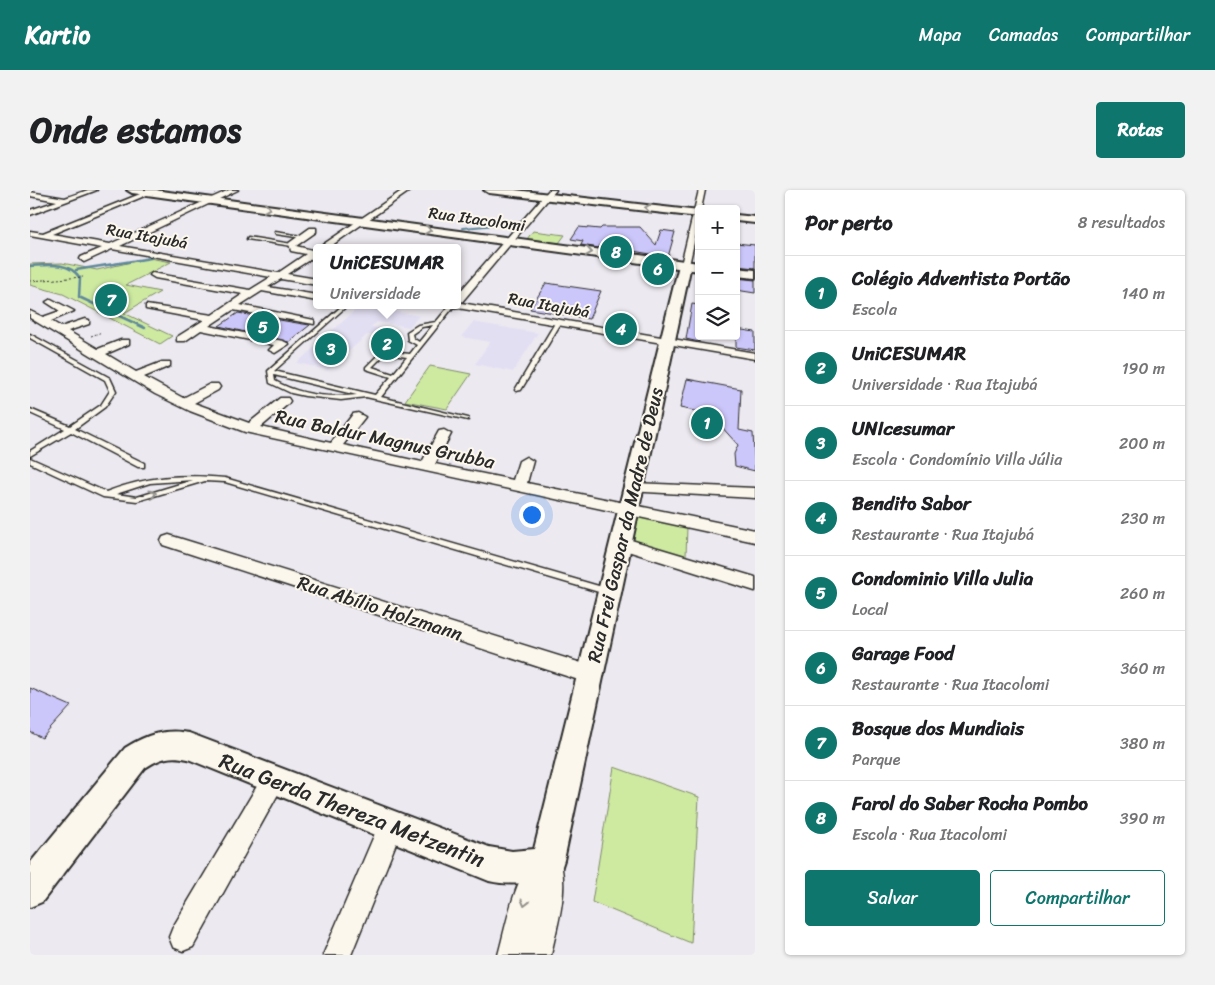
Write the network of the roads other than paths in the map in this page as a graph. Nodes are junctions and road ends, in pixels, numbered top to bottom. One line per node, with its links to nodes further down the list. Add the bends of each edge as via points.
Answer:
1 (94, 190): 10 (street)
2 (132, 190): 7 (main road, Rua Itacolomi)
3 (235, 190): 11 (street)
4 (408, 190): 17 (street)
5 (489, 190): 8 (main road)
6 (702, 190): 12 (street, Rua Frei Gaspar da Madre de Deus)
7 (153, 191): 11 (main road, Rua Itacolomi); 21 (street)
8 (550, 193): 14 (main road, one-way to 8); 26 (street)
9 (30, 194): 10 (street)
10 (66, 200): 13 (street)
11 (212, 201): 17 (main road, Rua Itacolomi, one-way to 17); 29 (street)
12 (699, 205)
13 (30, 212)
14 (695, 213)
15 (740, 218): 16 (main road)
16 (755, 220)
17 (362, 221): 26 (main road, Rua Itacolomi, one-way to 26); 27 (street)
18 (313, 230): 22 (street)
19 (276, 232): 22 (lane)
20 (30, 233): 21 (street, Rua Itajubá)
21 (44, 235): 24 (street); 29 (street, Rua Itajubá)
22 (302, 237): 28 (street)
23 (248, 238): 28 (lane)
24 (30, 240)
25 (695, 240): 33 (street, Rua Frei Gaspar da Madre de Deus)
26 (509, 241): 33 (main road, Rua Itacolomi, one-way to 33); 40 (street)
27 (328, 244)
28 (292, 245): 30 (street, via 294,249)
29 (112, 247): 32 (street); 37 (street, Rua Itajubá)
30 (313, 251)
31 (313, 254): 37 (street)
32 (84, 259)
33 (692, 266): 58 (street, Rua Frei Gaspar da Madre de Deus)
34 (740, 272): 35 (main road)
35 (755, 274)
36 (155, 275): 39 (street)
37 (279, 275): 38 (street, Rua Itajubá); 39 (street)
38 (313, 281)
39 (256, 290): 41 (street); 44 (street)
40 (461, 296)
41 (313, 297)
42 (51, 302): 48 (street, via 69,311)
43 (150, 306): 49 (street)
44 (231, 306): 49 (street); 51 (street)
45 (461, 306): 53 (street, Rua Itajubá)
46 (341, 309): 66 (lane)
47 (450, 309): 52 (lane)
48 (36, 317): 55 (street, Rua Baldur Magnus Grubba)
49 (213, 318): 54 (street)
50 (85, 322): 55 (street)
51 (310, 322)
52 (438, 323): 60 (lane); 60 (lane, via 412,329 410,339)
53 (558, 323): 58 (street, Rua Itajubá); 70 (lane)
54 (200, 327): 57 (street); 61 (street, via 283,344)
55 (58, 331): 62 (street, Rua Baldur Magnus Grubba)
56 (30, 336): 77 (lane, via 108,379 113,391 103,406 86,420)
57 (181, 339)
58 (667, 341): 64 (street, Rua Itajubá); 88 (street, Rua Frei Gaspar da Madre de Deus)
59 (125, 342): 62 (street)
60 (420, 346): 63 (lane)
61 (275, 350)
62 (96, 354): 68 (street, Rua Baldur Magnus Grubba)
63 (411, 356): 67 (lane); 67 (lane, via 384,352 368,368)
64 (755, 356)
65 (166, 364): 68 (street)
66 (270, 373): 71 (lane); 71 (lane, via 272,382 299,393 335,398)
67 (395, 376): 71 (lane)
68 (135, 377): 73 (street, Rua Baldur Magnus Grubba)
69 (214, 387): 73 (street)
70 (518, 390)
71 (374, 395): 76 (lane)
72 (284, 401): 78 (street)
73 (184, 404): 78 (street, Rua Baldur Magnus Grubba)
74 (30, 411): 77 (lane)
75 (358, 417): 80 (street)
76 (466, 419)
77 (69, 428): 81 (lane); 84 (lane)
78 (250, 429): 80 (street, Rua Baldur Magnus Grubba)
79 (444, 434): 85 (street)
80 (334, 448): 85 (street, Rua Baldur Magnus Grubba)
81 (30, 454)
82 (30, 460): 90 (lane)
83 (526, 461): 87 (street)
84 (142, 465)
85 (426, 468): 87 (street, Rua Baldur Magnus Grubba)
86 (208, 479): 90 (lane, via 164,477 139,482); 90 (lane, one-way to 86, via 137,499); 96 (lane, via 241,484)
87 (519, 487): 91 (street, Rua Baldur Magnus Grubba)
88 (633, 488): 89 (street); 91 (street, Rua Frei Gaspar da Madre de Deus)
89 (755, 493)
90 (106, 495)
91 (628, 510): 92 (street, Rua Baldur Magnus Grubba); 94 (street, Rua Frei Gaspar da Madre de Deus)
92 (755, 536)
93 (169, 541): 97 (street, Rua Abílio Holzmann)
94 (621, 543): 95 (street); 96 (street, Rua Frei Gaspar da Madre de Deus)
95 (755, 584)
96 (610, 592): 97 (street, Rua Frei Gaspar da Madre de Deus)
97 (591, 675): 100 (street, Rua Frei Gaspar da Madre de Deus)
98 (274, 779): 99 (street, Rua Gerda Thereza Metzentin); 101 (street, Rua Gerda Thereza Metzentin, via 178,743 157,745 135,758 126,768); 102 (street)
99 (391, 826): 100 (street, Rua Gerda Thereza Metzentin, via 503,868 535,866); 103 (street)
100 (548, 860): 104 (street, Rua Frei Gaspar da Madre de Deus, one-way to 104, via 530,886); 105 (street, Rua Frei Gaspar da Madre de Deus, via 551,892)
101 (30, 890)
102 (183, 937)
103 (337, 955)
104 (512, 955)
105 (537, 955)

